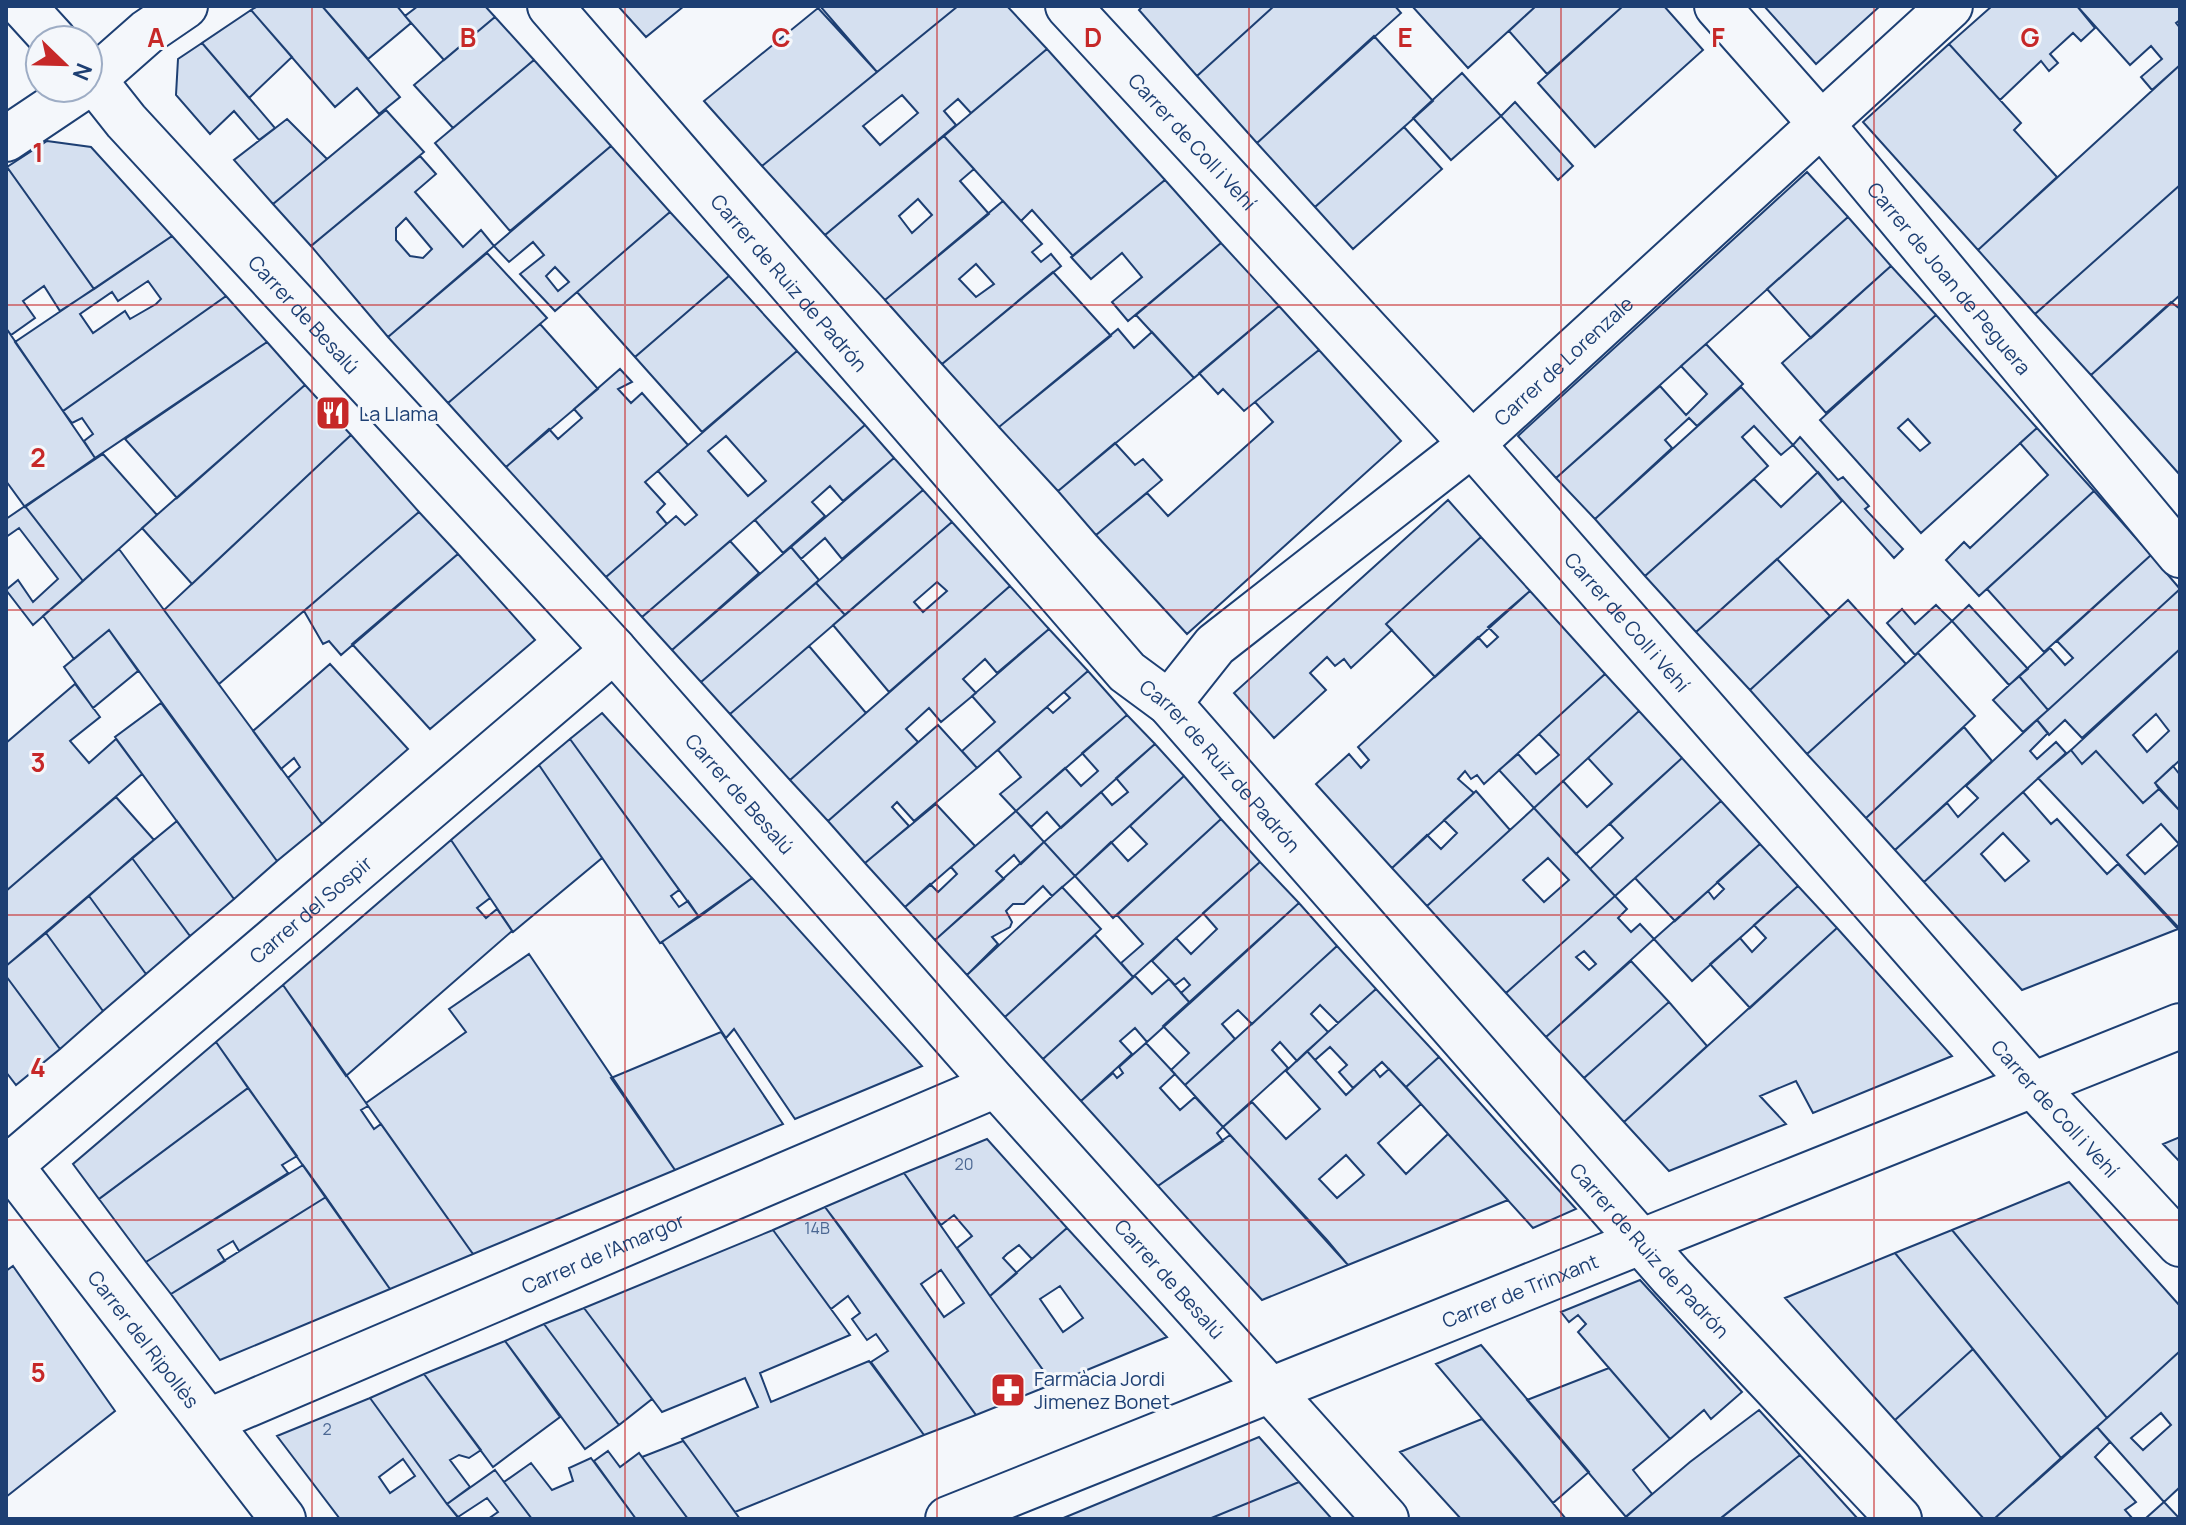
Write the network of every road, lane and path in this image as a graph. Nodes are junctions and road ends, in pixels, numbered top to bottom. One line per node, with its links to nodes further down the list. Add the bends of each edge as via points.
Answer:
1 (23, 6): 7 (street)
2 (185, 6): 8 (street)
3 (550, 6): 16 (street, Carrer de Ruiz de Padrón, via 1127,672)
4 (1068, 6): 13 (street, Carrer de Coll i Vehí)
5 (1717, 6): 11 (street, Carrer de Joan de Peguera)
6 (1950, 6): 11 (street, Carrer de Lorenzale)
7 (39, 24)
8 (104, 68)
9 (104, 98): 15 (street, Carrer de Besalú)
10 (55, 104): 12 (street)
11 (1823, 126): 13 (street, Carrer de Lorenzale); 14 (street, Carrer de Joan de Peguera)
12 (6, 139)
13 (1472, 444): 16 (street, Carrer de Lorenzale, via 1215,645); 19 (street, Carrer de Coll i Vehí)
14 (2180, 555)
15 (614, 650): 18 (street, Carrer de Besalú); 20 (street, Carrer del Sospir)
16 (1169, 703): 21 (street, Carrer de Ruiz de Padrón)
17 (2180, 1026): 19 (street, Carrer de Trinxant)
18 (996, 1085): 23 (street, Carrer de Besalú); 24 (street, Carrer de l'Amargor)
19 (2033, 1085): 21 (street, Carrer de Trinxant); 22 (street, Carrer de Coll i Vehí)
20 (7, 1165): 24 (street, Carrer del Ripollès)
21 (1641, 1241): 23 (street, Carrer de Trinxant); 28 (street, Carrer de Ruiz de Padrón)
22 (2180, 1244)
23 (1270, 1390): 26 (street, Carrer de Trinxant); 27 (street, Carrer de Besalú)
24 (209, 1421): 25 (street, Carrer del Ripollès)
25 (283, 1519)
26 (948, 1519)
27 (1386, 1519)
28 (1899, 1519)

